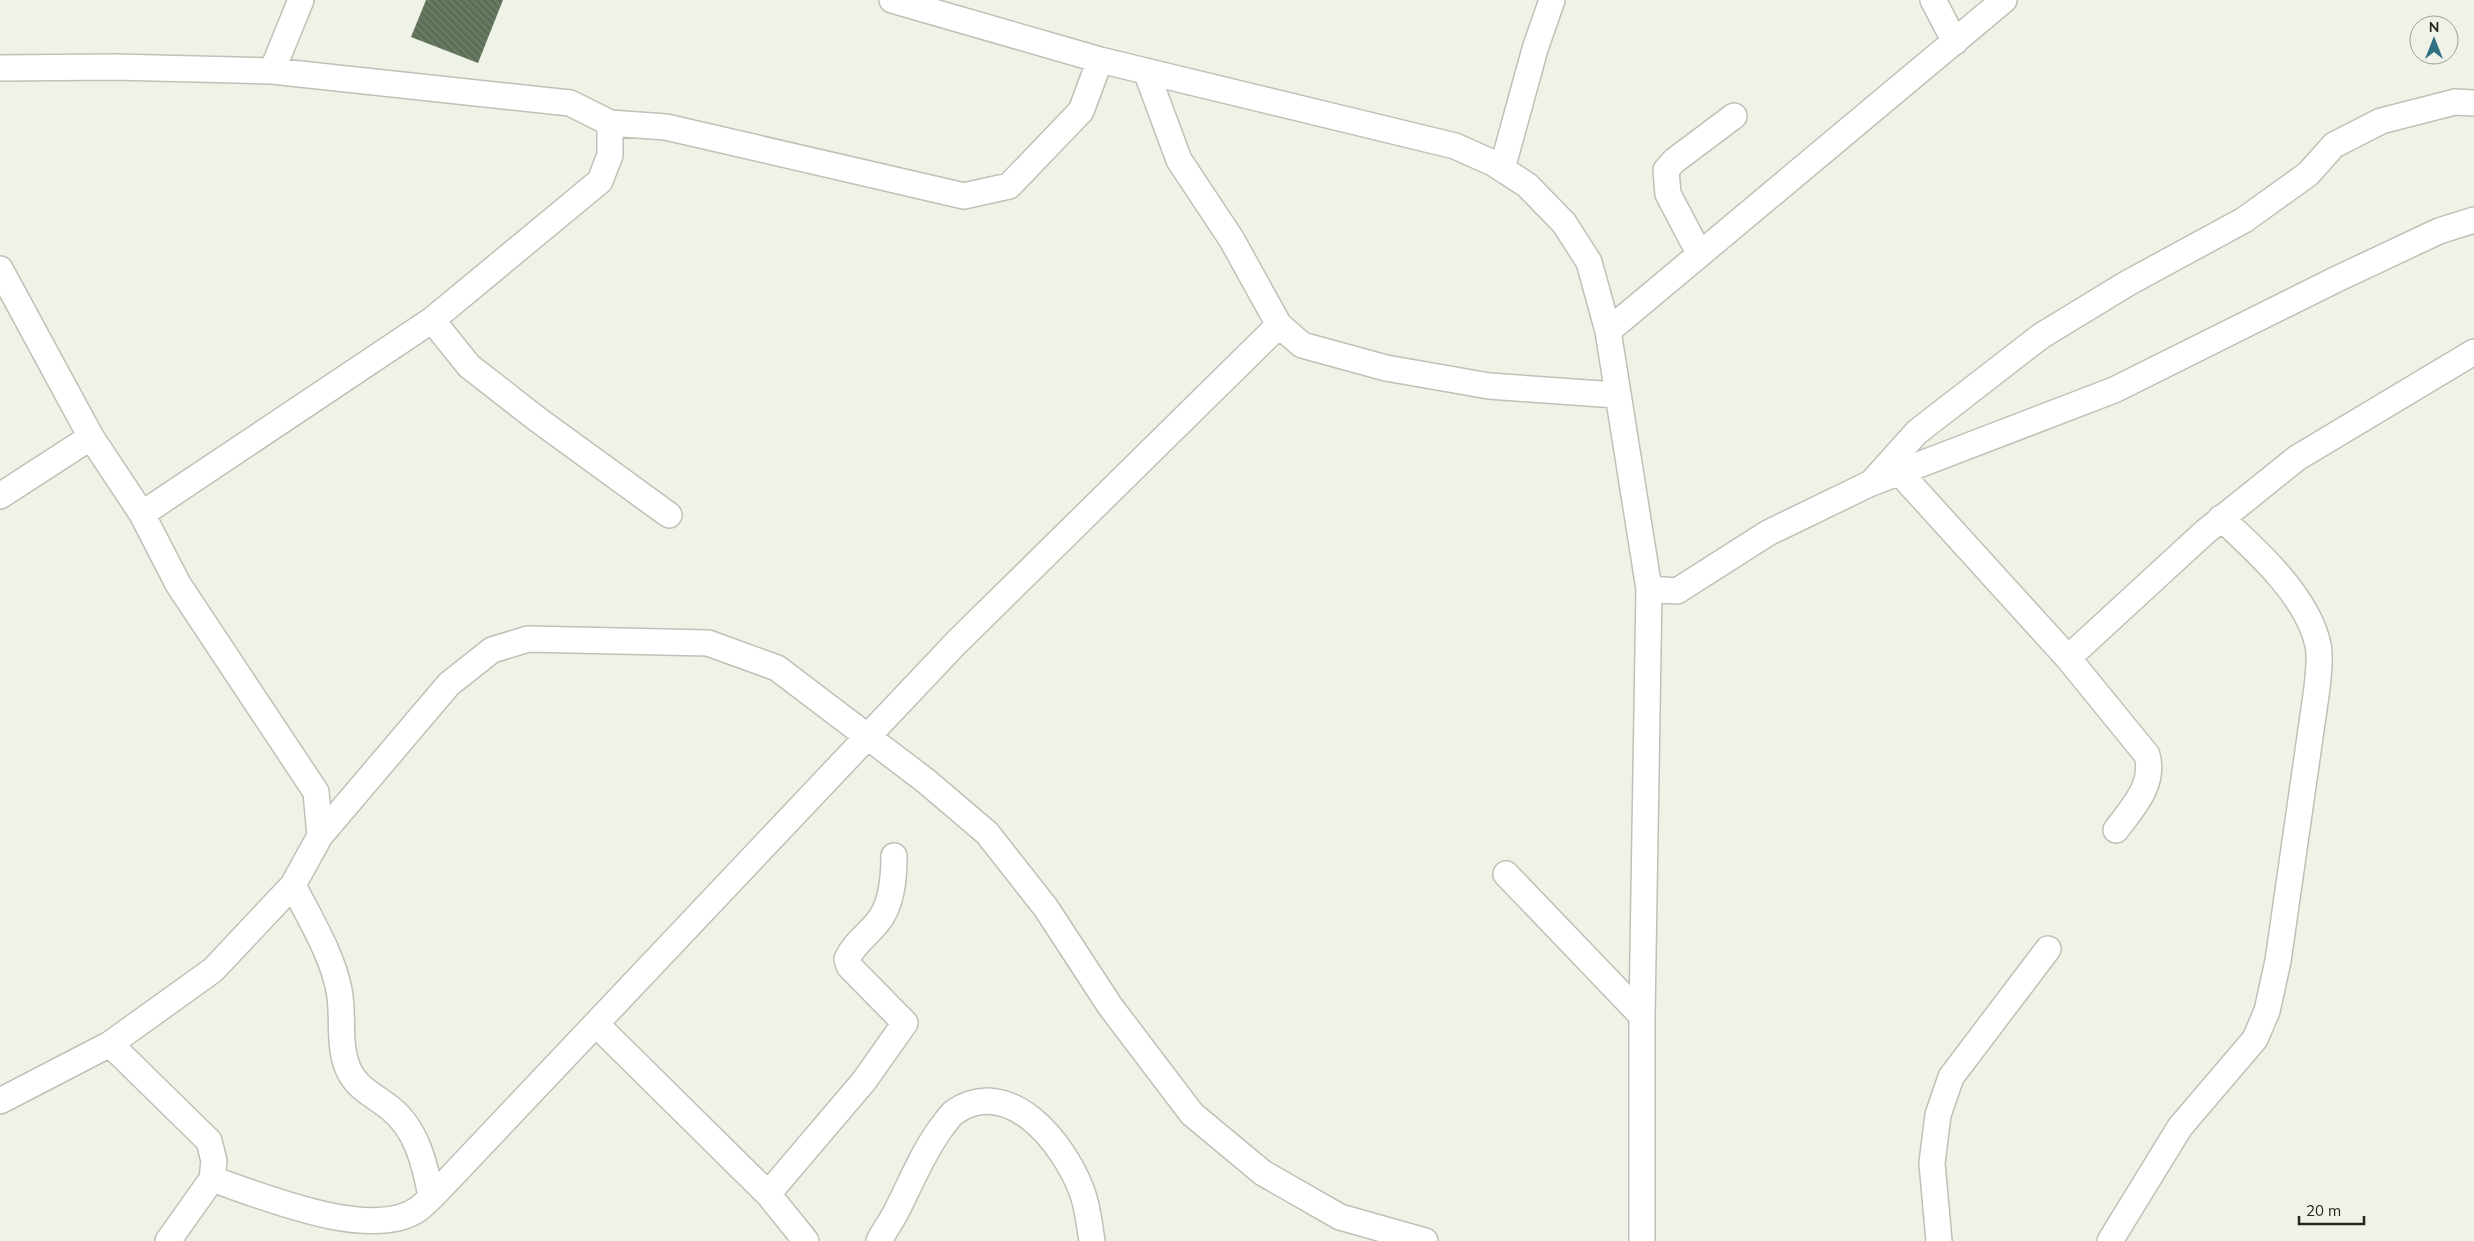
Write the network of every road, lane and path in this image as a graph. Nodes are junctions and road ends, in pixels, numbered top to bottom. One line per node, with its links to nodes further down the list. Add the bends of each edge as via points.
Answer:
1 (301, 0): 9 (street)
2 (892, 0): 7 (street)
3 (1552, 0): 14 (street)
4 (1933, 0): 6 (street)
5 (2004, 0): 6 (street)
6 (1956, 42): 16 (street)
7 (1100, 60): 10 (street); 13 (street, via 1081,111 1009,186 964,196 666,127)
8 (0, 68): 9 (street)
9 (272, 71): 13 (street, via 570,103)
10 (1146, 71): 14 (street, via 1455,146); 19 (street, via 1179,160 1232,240)
11 (2474, 103): 25 (street, via 2455,102 2381,121 2334,145 2308,174 2244,220 2128,283 2041,336 1917,432)
12 (1734, 116): 16 (street, via 1666,170 1668,194)
13 (610, 123): 18 (street, via 610,155 600,181)
14 (1502, 169): 20 (street, via 1527,185 1564,223 1589,262)
15 (2474, 220): 24 (street, via 2439,231 2337,279 2114,390)
16 (1699, 253): 20 (street)
17 (0, 269): 23 (street)
18 (432, 320): 27 (street); 28 (street, via 469,366 536,419)
19 (1279, 325): 22 (street, via 1302,345 1386,368 1489,386); 32 (street, via 956,643)
20 (1608, 331): 22 (street)
21 (2474, 352): 29 (street, via 2297,458)
22 (1616, 395): 30 (street)
23 (91, 437): 26 (street); 27 (street)
24 (1900, 473): 25 (street); 31 (street)
25 (1869, 484): 30 (street, via 1768,533 1677,591)
26 (0, 496)
27 (142, 514): 34 (street, via 178,584 316,792)
28 (669, 514)
29 (2221, 518): 31 (street); 53 (street, via 2252,547 2299,602 2312,624 2319,647 2314,715 2278,961 2267,1012 2254,1039 2180,1127)
30 (1649, 589): 39 (street)
31 (2068, 658): 33 (street, via 2147,755 2149,776 2142,794)
32 (868, 738): 34 (street, via 777,668 708,643 528,639 492,650 448,684); 40 (street); 50 (street, via 926,781 987,833 1046,908 1110,1006 1192,1114 1264,1172 1340,1217)
33 (2116, 830)
34 (320, 836): 37 (street)
35 (894, 856): 44 (street, via 892,884 881,919 847,959 849,966 905,1023 864,1081)
36 (1506, 874): 39 (street)
37 (293, 885): 41 (street, via 213,970); 45 (street, via 325,949 339,990 347,1067 363,1090 392,1109 414,1138 425,1166)
38 (2048, 949): 52 (street, via 1951,1077 1938,1114 1932,1162)
39 (1642, 1016): 51 (street)
40 (597, 1025): 44 (street); 45 (street)
41 (110, 1044): 42 (street); 43 (street, via 209,1141 214,1161)
42 (0, 1101)
43 (212, 1179): 45 (street, via 324,1215 358,1222 386,1221 416,1210); 46 (street)
44 (768, 1194): 47 (street)
45 (431, 1196)
46 (168, 1241)
47 (806, 1241)
48 (879, 1241): 49 (street, via 920,1162 952,1114 989,1102 1027,1114 1059,1148 1082,1191)
49 (1092, 1241)
50 (1425, 1241)
51 (1642, 1241)
52 (1939, 1241)
53 (2110, 1241)

